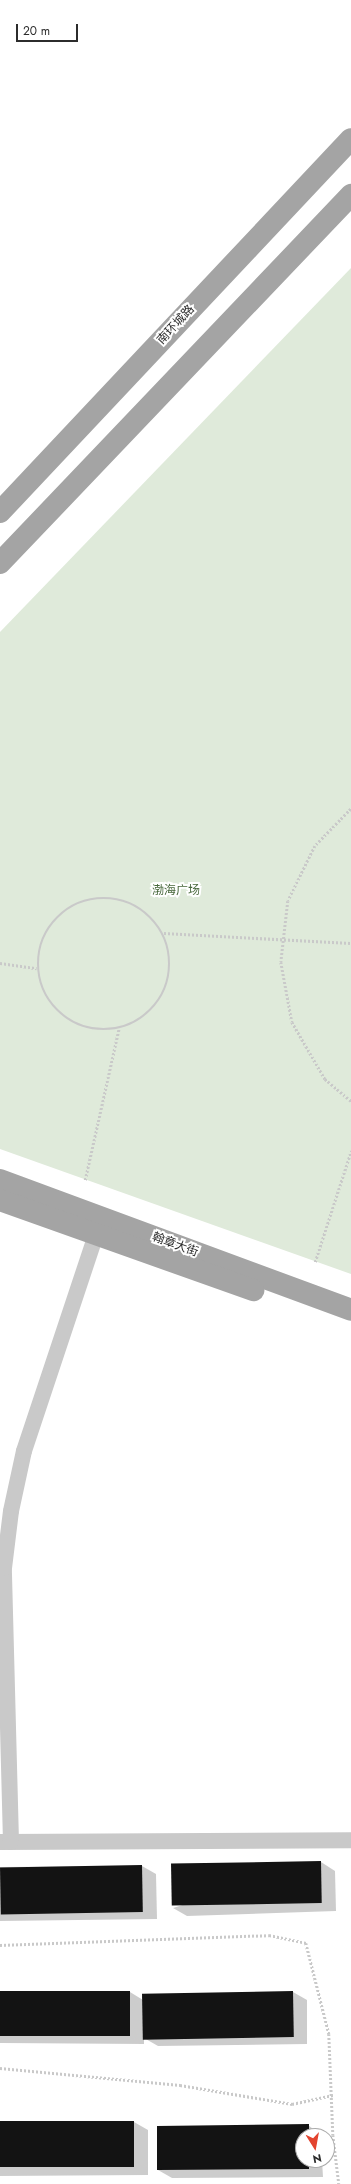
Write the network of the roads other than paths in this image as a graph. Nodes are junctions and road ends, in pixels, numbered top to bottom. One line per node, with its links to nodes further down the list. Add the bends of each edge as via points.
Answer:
1 (351, 139): 3 (main road, 南环城路)
2 (351, 195): 4 (main road)
3 (0, 512)
4 (0, 563)
5 (0, 1180): 8 (main road, 翰章大街)
6 (0, 1200): 7 (main road, 翰章大街)
7 (96, 1234): 11 (main road, 翰章大街); 13 (street, via 24,1451 10,1511 4,1568)
8 (326, 1301): 9 (main road); 10 (main road, 翰章大街)
9 (351, 1302)
10 (351, 1310)
11 (351, 1325)
12 (351, 1840): 13 (street)
13 (5, 1842)

